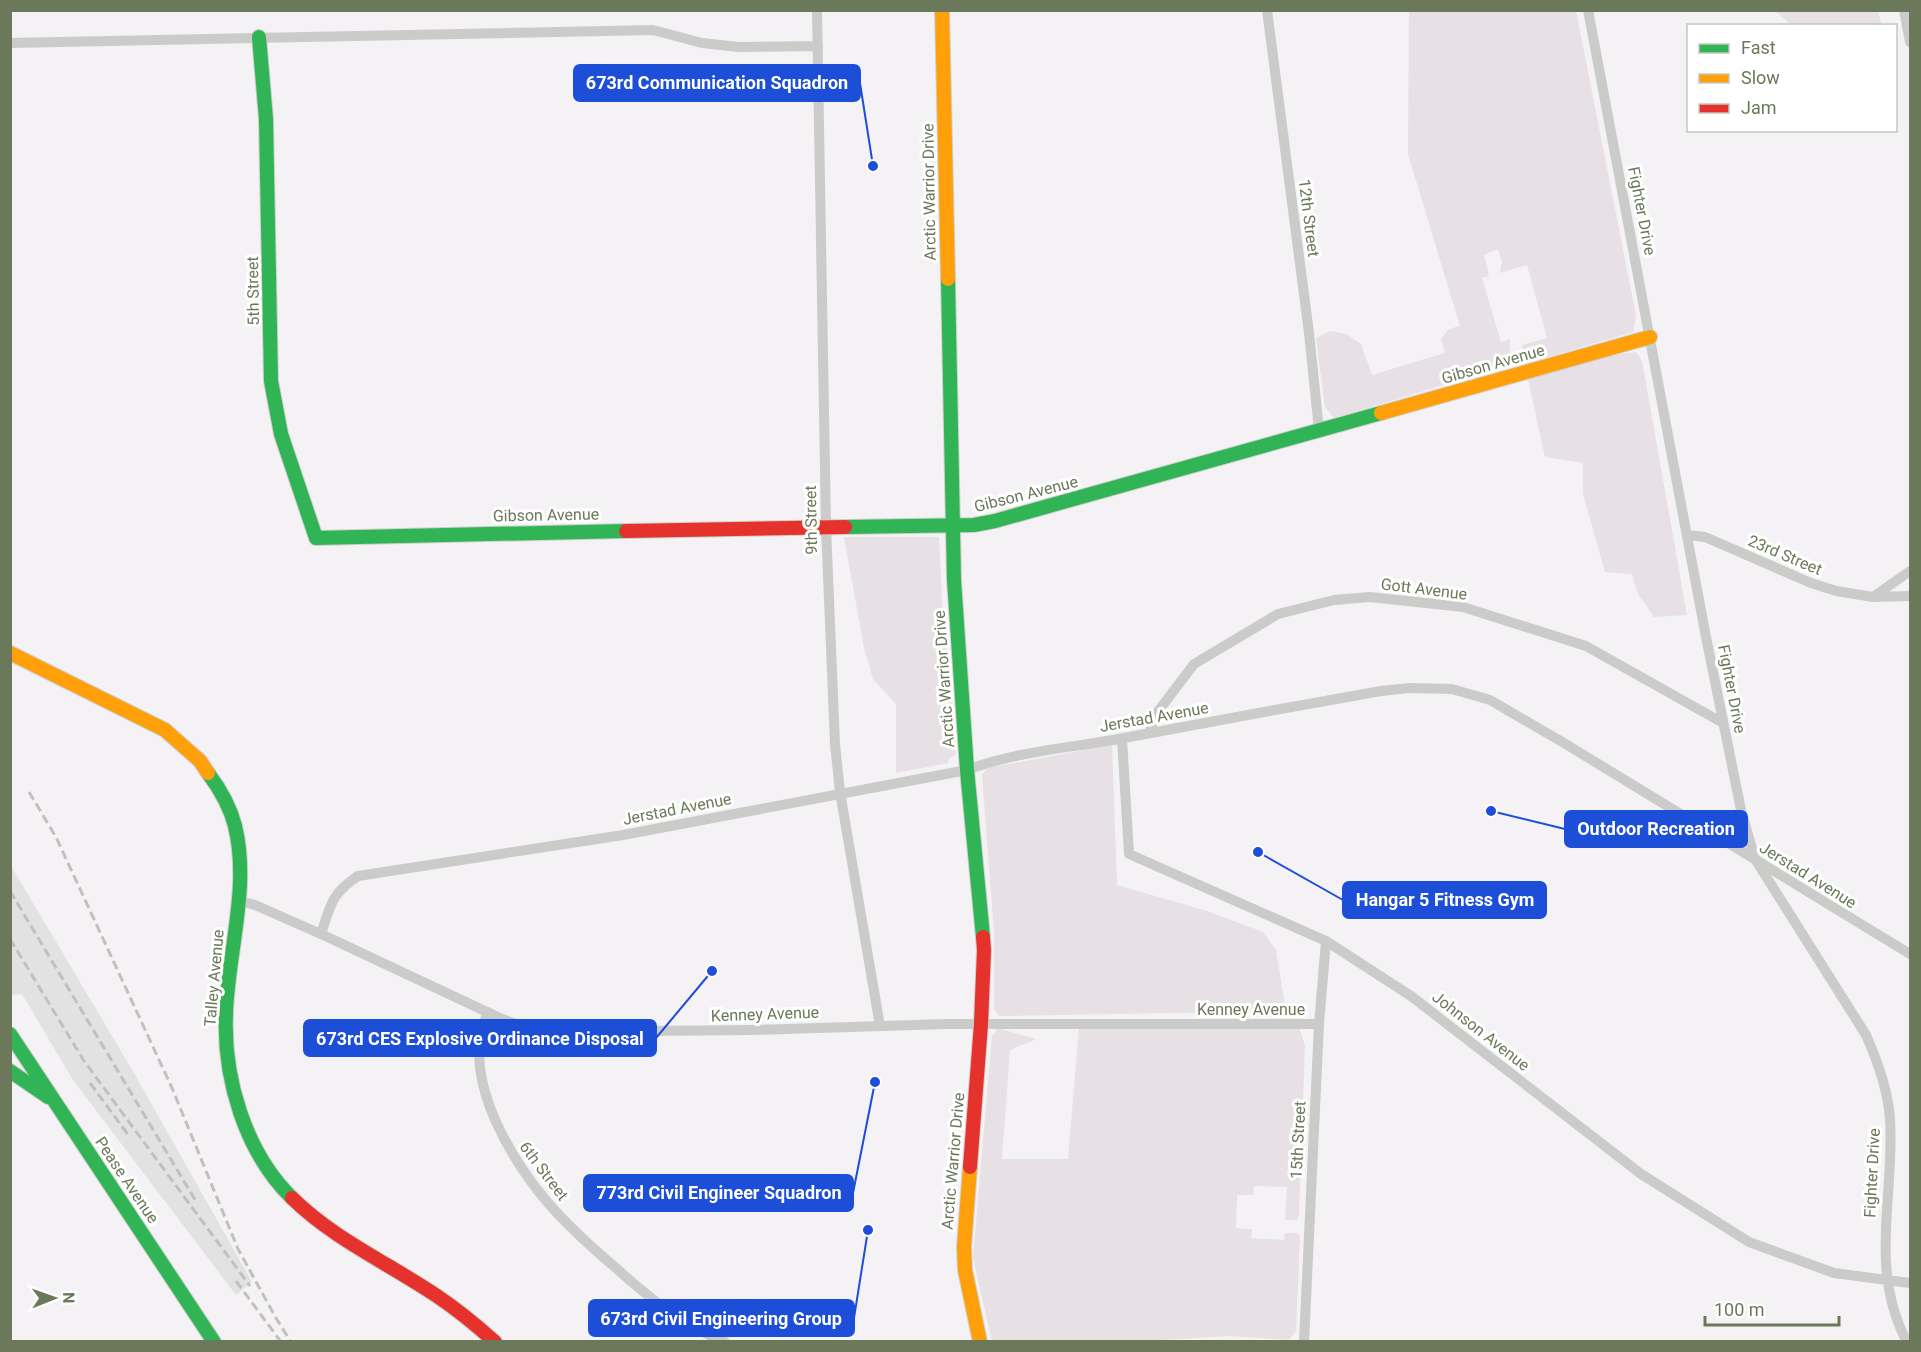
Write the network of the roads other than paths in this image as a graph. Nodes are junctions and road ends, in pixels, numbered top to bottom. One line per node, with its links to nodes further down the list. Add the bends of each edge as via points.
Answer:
1 (817, 10): 9 (street, 9th Street)
2 (942, 10): 12 (street, Arctic Warrior Drive)
3 (1267, 10): 11 (street, 12th Street)
4 (1588, 10): 10 (street, Fighter Drive)
5 (1904, 10): 7 (street)
6 (259, 37): 8 (street); 9 (street, via 653,30 702,43 739,47); 15 (street, 5th Street, via 266,119 271,381 281,434)
7 (1911, 42)
8 (10, 43)
9 (818, 46): 13 (street, 9th Street)
10 (1650, 338): 11 (street, Gibson Avenue); 14 (street, Fighter Drive)
11 (1319, 430): 12 (street, Gibson Avenue, via 995,521)
12 (953, 524): 13 (street, Gibson Avenue); 23 (street, Arctic Warrior Drive)
13 (826, 527): 15 (street, Gibson Avenue); 24 (street, 9th Street)
14 (1688, 535): 18 (street, 23rd Street, via 1705,537 1811,583); 20 (street, Fighter Drive)
15 (316, 537)
16 (1911, 571): 18 (street)
17 (1911, 596): 18 (street, 23rd Street)
18 (1874, 597)
19 (10, 653): 26 (street, Talley Avenue, via 165,730 200,760 223,793 236,827)
20 (1723, 723): 21 (street, Gott Avenue, via 1586,646 1463,607 1370,597 1334,600 1278,614 1194,664 1156,714); 25 (street, Fighter Drive)
21 (1149, 733): 22 (street, Jerstad Avenue); 25 (street, Jerstad Avenue, via 1381,691 1452,689 1490,700)
22 (1122, 739): 23 (street, Jerstad Avenue, via 1070,746); 28 (street, Johnson Avenue, via 1129,854)
23 (967, 770): 24 (street, Jerstad Avenue); 31 (street, Arctic Warrior Drive, via 984,950)
24 (840, 792): 27 (street, Jerstad Avenue, via 623,835 358,876 332,899); 33 (street, 9th Street)
25 (1755, 859): 29 (street, Jerstad Avenue); 37 (street, Fighter Drive, via 1866,1035 1876,1059 1890,1118 1884,1231)
26 (239, 901): 27 (street, Kenney Avenue, via 255,904); 40 (street, Talley Avenue, via 226,1045 238,1105 261,1158 299,1208 462,1312)
27 (321, 934): 30 (street, Kenney Avenue)
28 (1326, 941): 32 (street, 15th Street); 37 (street, Johnson Avenue, via 1411,996 1641,1174 1749,1242 1834,1273)
29 (1911, 954)
30 (488, 1012): 33 (street, Kenney Avenue, via 539,1032); 41 (street, 6th Street, via 478,1043 479,1069 492,1112 519,1167 576,1233 633,1283 675,1317)
31 (981, 1024): 32 (street, Kenney Avenue); 33 (street, Kenney Avenue); 42 (street, Arctic Warrior Drive, via 964,1247 965,1270)
32 (1319, 1024): 43 (street, 15th Street)
33 (880, 1026)
34 (11, 1036): 36 (street, Pease Avenue)
35 (10, 1071): 36 (street)
36 (56, 1102): 39 (street, Pease Avenue)
37 (1888, 1279): 38 (street, Johnson Avenue); 44 (street, Fighter Drive)
38 (1911, 1283)
39 (214, 1341)
40 (495, 1341)
41 (725, 1341)
42 (981, 1341)
43 (1304, 1341)
44 (1907, 1341)

